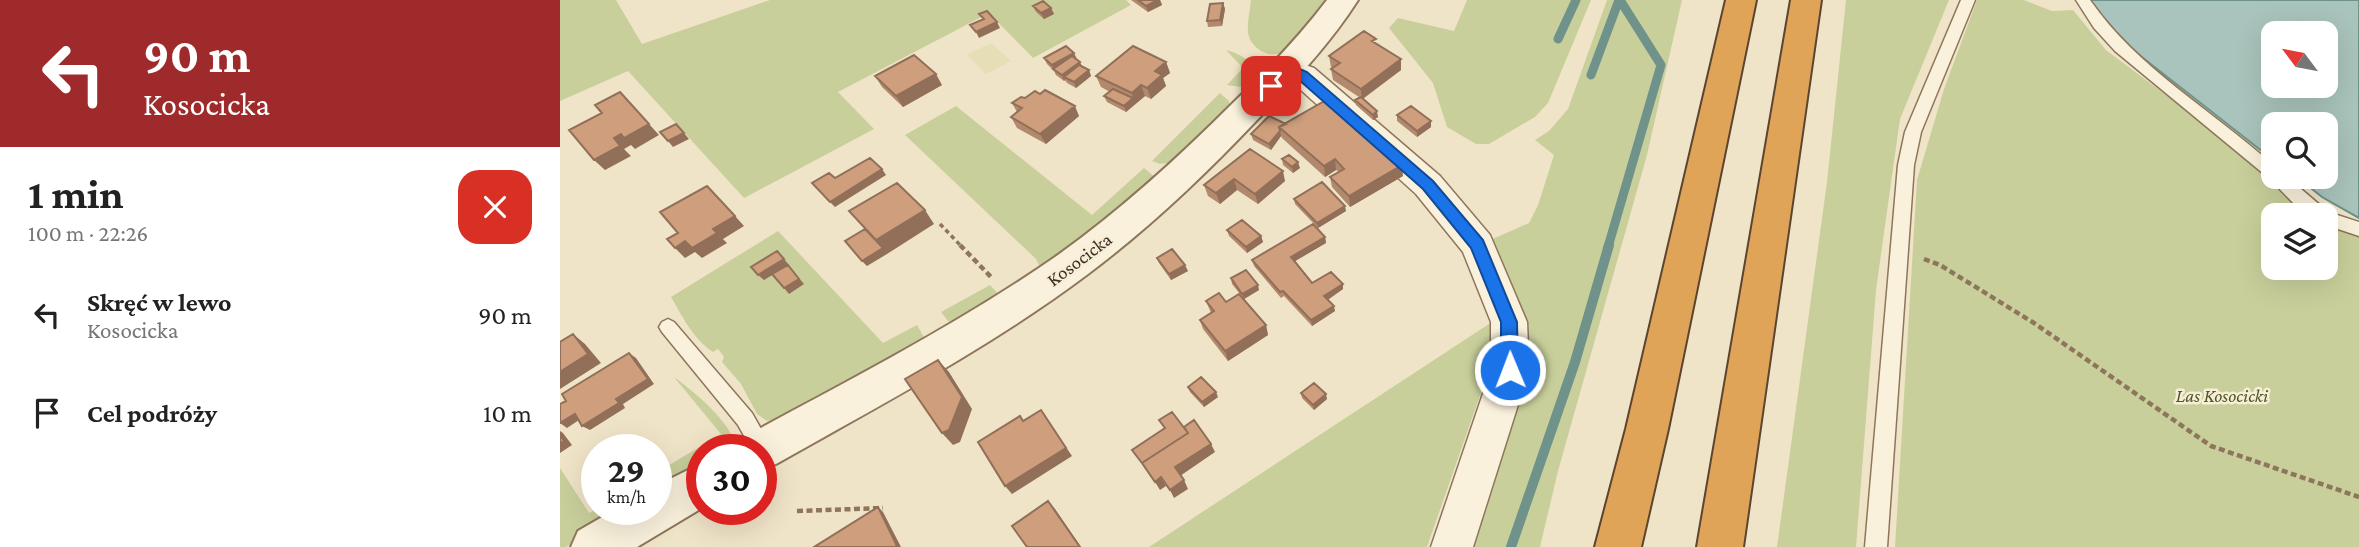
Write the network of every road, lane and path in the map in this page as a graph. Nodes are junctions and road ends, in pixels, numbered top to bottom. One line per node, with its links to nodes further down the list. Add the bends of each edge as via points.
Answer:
1 (1343, 0): 6 (street, Kosocicka)
2 (1741, 0): 24 (highway)
3 (1806, 0): 25 (highway)
4 (1968, 0): 13 (lane, via 1913,132)
5 (2082, 0): 7 (lane, via 2123,50)
6 (1288, 69): 17 (street, Kosocicka, via 1174,184 1055,277); 23 (street, via 1303,75 1428,185 1478,245 1509,322 1510,370)
7 (2261, 162)
8 (2289, 189): 9 (lane)
9 (2302, 203)
10 (2338, 221): 12 (lane)
11 (940, 224): 14 (path)
12 (2359, 229)
13 (1899, 251): 19 (path, via 1940,265 2022,315 2211,446); 26 (lane)
14 (996, 282)
15 (667, 327): 16 (lane)
16 (753, 434)
17 (777, 441)
18 (686, 493): 22 (street)
19 (2359, 497)
20 (883, 509): 21 (path)
21 (797, 511)
22 (594, 547)
23 (1452, 547)
24 (1618, 547)
25 (1720, 547)
26 (1876, 547)

